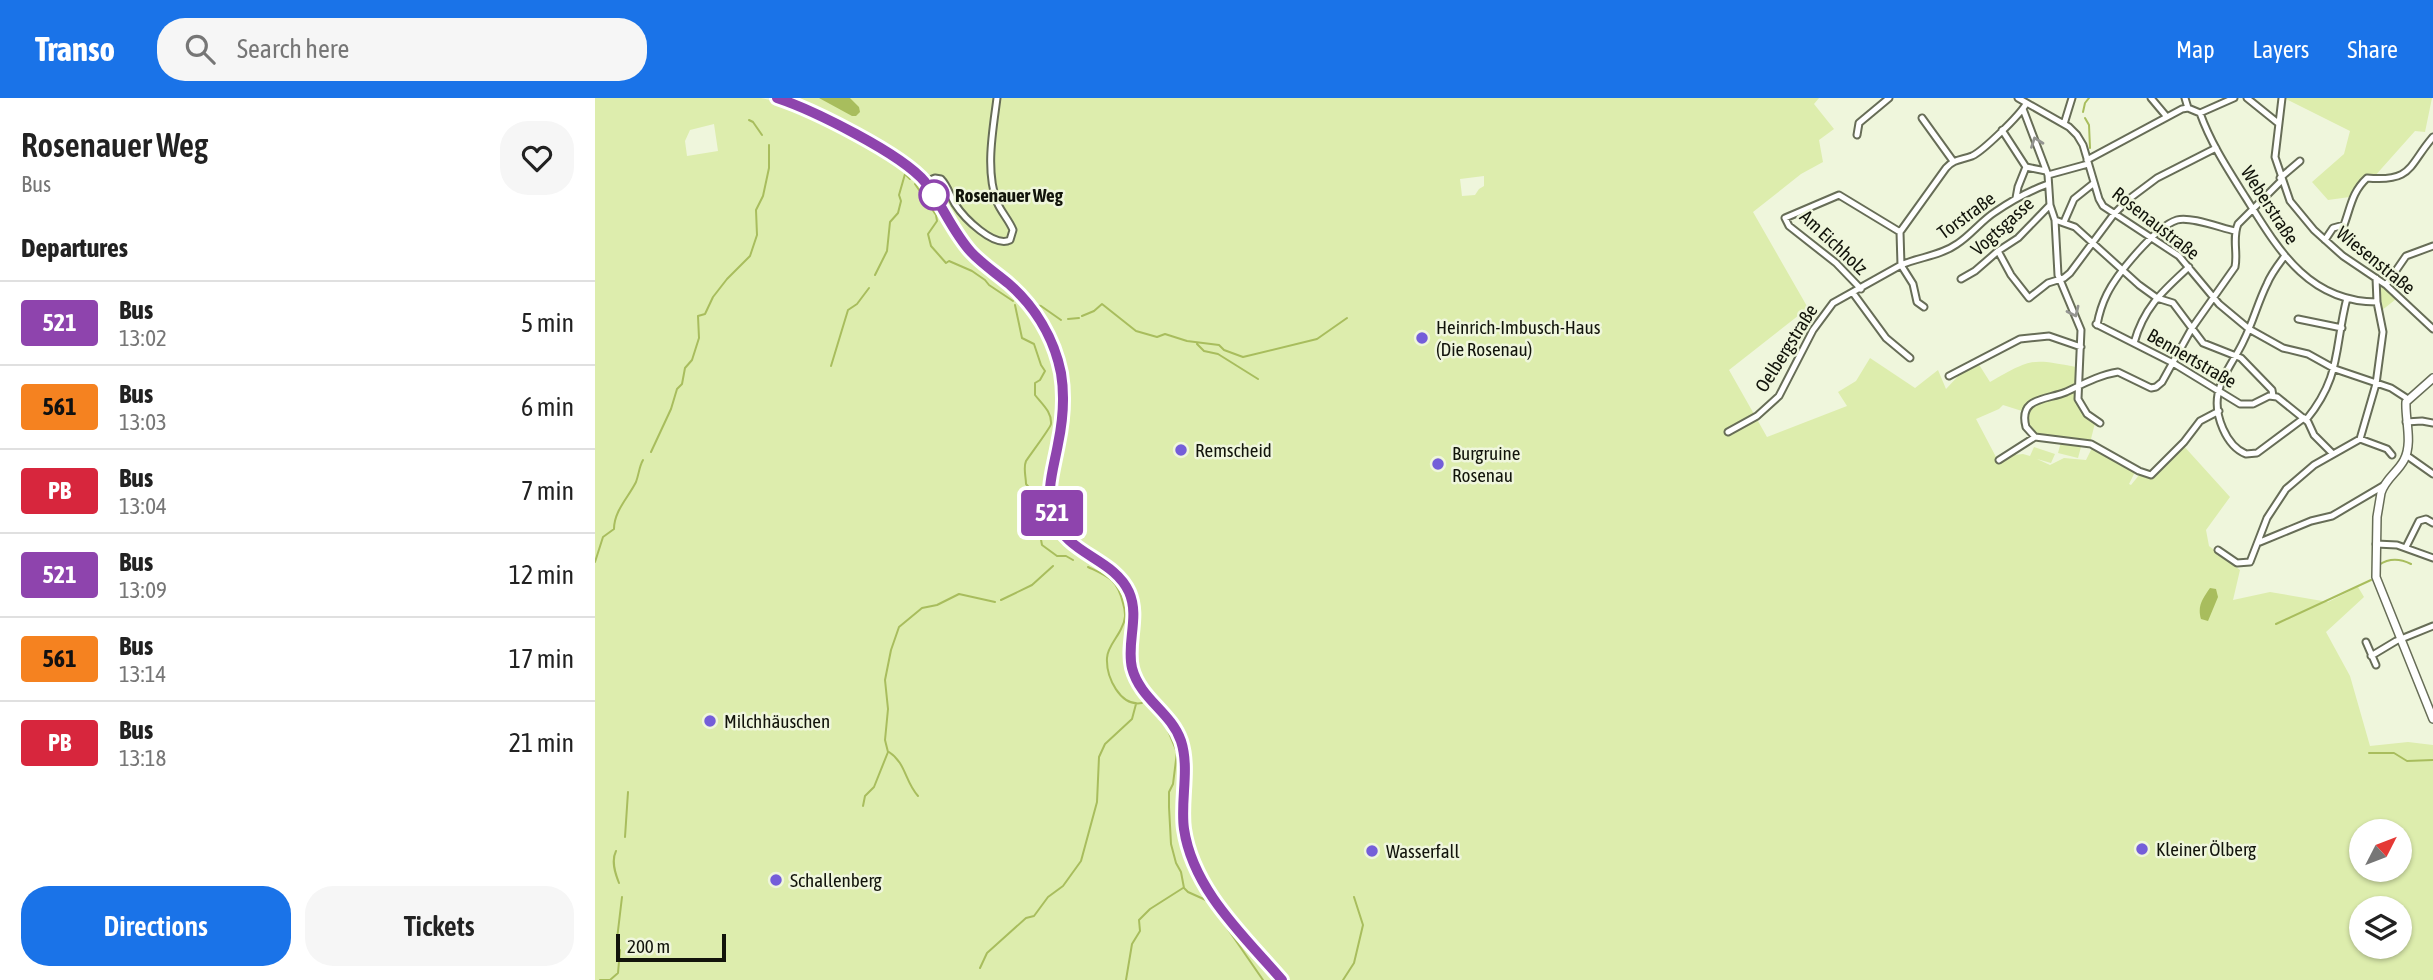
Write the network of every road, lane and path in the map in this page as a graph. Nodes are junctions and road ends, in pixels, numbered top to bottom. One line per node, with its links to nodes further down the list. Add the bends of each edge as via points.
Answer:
1 (777, 98): 30 (main road, via 887,152)
2 (997, 98): 30 (street, via 993,184 1000,209 1012,226 1012,237 1004,243 995,241 962,214 944,180)
3 (1875, 98): 13 (street)
4 (1889, 98): 13 (street)
5 (2018, 98): 12 (street, Rosenaustraße)
6 (2072, 98): 19 (street)
7 (2151, 98): 16 (street)
8 (2185, 98): 14 (street)
9 (2234, 98): 15 (street)
10 (2247, 98): 18 (street)
11 (2281, 98): 18 (street, Wiesenstraße)
12 (2024, 107): 19 (street, Rosenaustraße); 20 (street); 28 (street, Vogtsgasse, one-way to 12)
13 (1878, 108): 21 (street, via 1859,123)
14 (2188, 108): 15 (street); 16 (street)
15 (2200, 113): 23 (street, Weberstraße)
16 (2167, 117): 26 (street)
17 (1922, 118): 24 (street)
18 (2278, 123): 29 (street, Wiesenstraße, via 2275,157)
19 (2064, 124): 26 (street, Rosenaustraße, via 2077,135)
20 (2002, 130): 24 (street, via 1974,155); 27 (street)
21 (1857, 135)
22 (2433, 137): 42 (street, via 2413,166 2399,176 2367,178 2349,205 2344,225 2333,228)
23 (2216, 148): 35 (street, Weberstraße); 36 (street, via 2151,182)
24 (1953, 161): 40 (street)
25 (2300, 161): 29 (street)
26 (2088, 162): 28 (street); 31 (street, Rosenaustraße)
27 (2026, 167): 28 (street); 33 (street)
28 (2047, 173): 32 (street, Vogtsgasse)
29 (2281, 179): 35 (street); 42 (street, Wiesenstraße, via 2290,201)
30 (928, 181): 105 (main road, via 964,244 1022,296 1051,340 1063,396 1050,489 1055,521 1068,541 1113,571 1129,593 1134,612 1131,654 1135,675 1145,694 1174,726 1182,746 1182,816 1192,861 1216,902)
31 (2094, 183): 36 (street, Rosenaustraße, via 2101,203); 38 (street, via 2074,199)
32 (2048, 184): 33 (street, Torstraße); 34 (street, Vogtsgasse)
33 (2016, 198): 47 (street, Torstraße, via 1946,251)
34 (2050, 205): 37 (street); 45 (street, Vogtsgasse, via 2018,238)
35 (2253, 210): 39 (street); 46 (street, Weberstraße)
36 (2114, 214): 41 (street, Rosenaustraße); 43 (street)
37 (2055, 220): 38 (street); 52 (street)
38 (2064, 222): 43 (street)
39 (2235, 231): 41 (street, via 2186,219); 58 (street, via 2235,267)
40 (1900, 232): 47 (street); 54 (street, Am Eichholz, via 1839,195 1785,218)
41 (2152, 237): 48 (street, Rosenaustraße); 49 (street)
42 (2325, 240): 50 (street, Wiesenstraße)
43 (2092, 243): 49 (street); 52 (street)
44 (2433, 246): 53 (street, via 2406,256)
45 (1998, 251): 51 (street, Vogtsgasse); 52 (street, via 2029,298)
46 (2284, 257): 57 (street, Weberstraße, via 2311,281); 64 (street)
47 (1901, 265): 54 (street, Oelbergstraße); 60 (street, via 1917,302)
48 (2189, 267): 56 (street); 58 (street, Rosenaustraße)
49 (2123, 272): 56 (street); 66 (street, Bennertstraße, via 2108,292 2096,324)
50 (2376, 278): 53 (street, Wiesenstraße); 59 (street)
51 (1961, 279)
52 (2059, 279): 67 (street, one-way to 67, via 2081,326)
53 (2386, 285): 65 (street, Wiesenstraße)
54 (1861, 289): 55 (street, Oelbergstraße)
55 (1853, 293): 69 (street, via 1886,338); 84 (street, Oelbergstraße, via 1833,303 1820,318 1775,401)
56 (2157, 298): 62 (street, via 2173,303); 66 (street, via 2143,316)
57 (2347, 298): 59 (street, Weberstraße); 63 (street)
58 (2214, 299): 62 (street); 64 (street, Rosenaustraße)
59 (2377, 302): 75 (street, via 2383,329)
60 (1924, 307)
61 (2298, 319): 63 (street)
62 (2192, 328): 68 (street, via 2203,343); 70 (street)
63 (2342, 328): 71 (street)
64 (2249, 329): 68 (street); 71 (street, Rosenaustraße)
65 (2433, 329)
66 (2134, 343): 70 (street, Bennertstraße)
67 (2081, 347): 72 (street, via 2049,336 2019,339); 74 (street)
68 (2237, 355): 76 (street); 77 (street)
69 (1910, 358)
70 (2172, 363): 74 (street, via 2156,387 2118,372); 76 (street, Bennertstraße)
71 (2335, 369): 75 (street, Rosenaustraße); 80 (street, via 2323,396)
72 (1949, 376)
73 (2433, 378): 78 (main road)
74 (2078, 384): 82 (street, via 2083,408); 85 (street, via 2029,407 2025,424)
75 (2375, 384): 78 (street, Rosenaustraße); 86 (street)
76 (2220, 390): 77 (street, Bennertstraße, via 2244,405); 79 (street)
77 (2273, 396): 80 (street)
78 (2408, 399): 81 (main road)
79 (2219, 411): 80 (street, via 2231,444 2249,455); 85 (street, via 2200,421 2151,475 2091,444)
80 (2305, 419): 87 (street)
81 (2406, 422): 83 (street); 89 (main road)
82 (2100, 423)
83 (2433, 423)
84 (1728, 432)
85 (2035, 436): 90 (street)
86 (2360, 439): 87 (street); 88 (street)
87 (2332, 453): 94 (street, via 2286,489 2267,518)
88 (2392, 454)
89 (2406, 455): 91 (street); 92 (main road)
90 (1999, 460)
91 (2433, 474)
92 (2383, 486): 94 (street, via 2332,516); 95 (main road)
93 (2433, 523): 96 (street, via 2419,521)
94 (2259, 542): 97 (street, via 2252,559 2244,564)
95 (2376, 544): 96 (street); 100 (main road, via 2376,577)
96 (2406, 547): 98 (street)
97 (2218, 550)
98 (2433, 558)
99 (2433, 626): 100 (street)
100 (2401, 639): 102 (street); 104 (main road)
101 (2366, 642): 102 (street)
102 (2371, 656): 103 (street)
103 (2376, 665)
104 (2433, 719)
105 (1282, 980)

